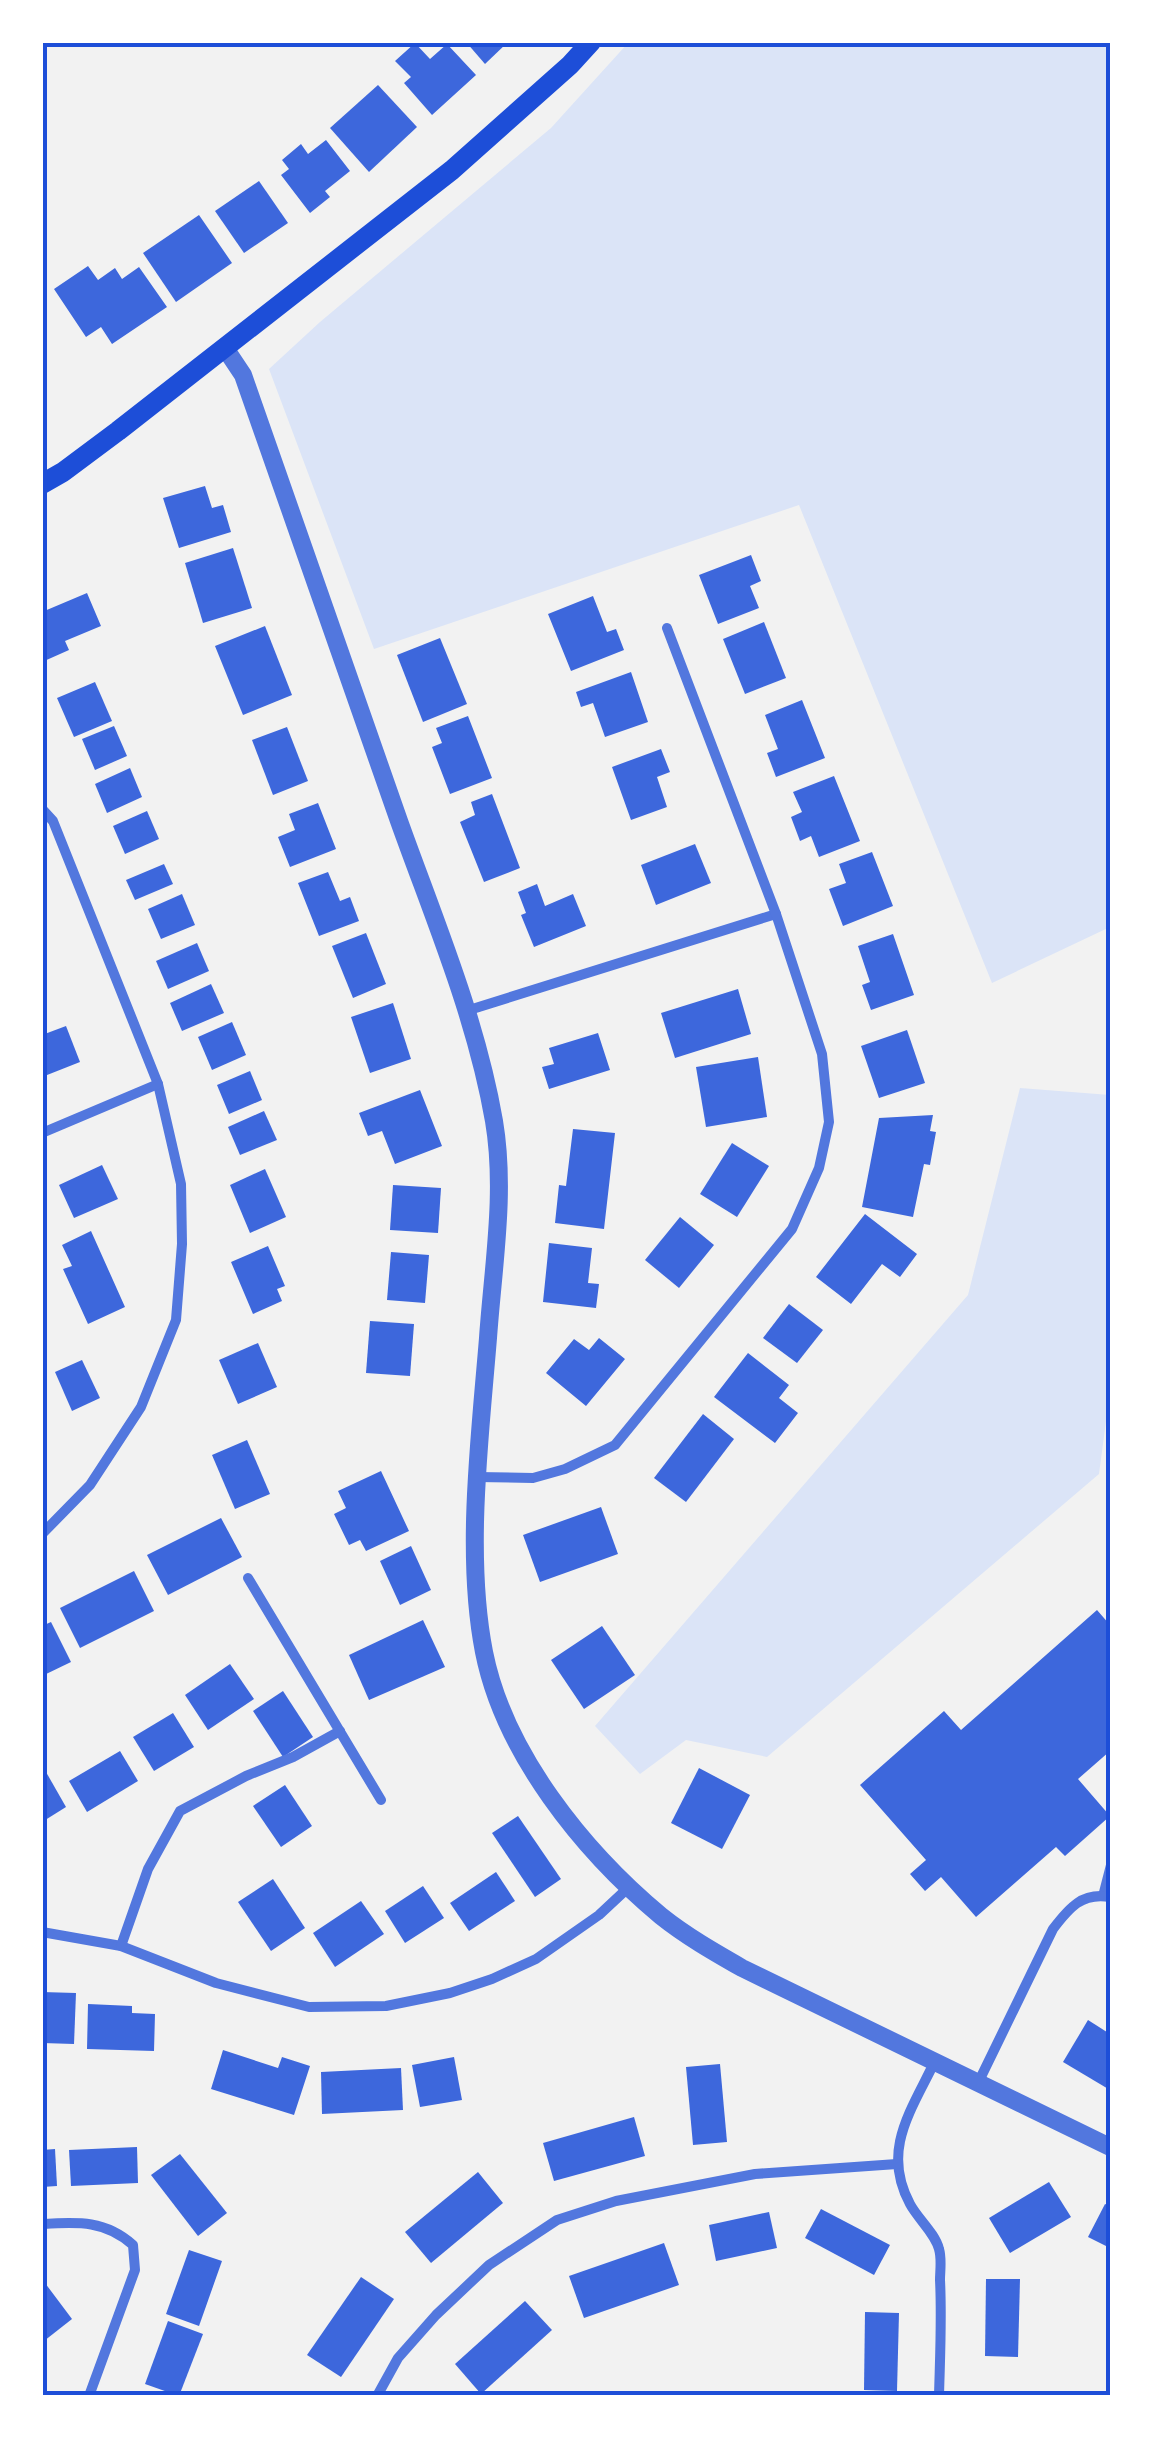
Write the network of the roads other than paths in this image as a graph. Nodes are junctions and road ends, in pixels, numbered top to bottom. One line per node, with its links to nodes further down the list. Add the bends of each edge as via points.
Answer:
1 (591, 42): 2 (main road, via 452,170)
2 (224, 348): 3 (main road); 7 (street, via 243,375)
3 (42, 484)
4 (667, 628): 6 (street)
5 (42, 809): 8 (street, via 53,822)
6 (776, 914): 7 (street); 10 (street, via 822,1054 828,1122 818,1168 792,1228 616,1445 533,1478)
7 (466, 1011): 10 (street, via 494,1121 500,1182)
8 (158, 1084): 9 (street); 11 (street, via 181,1184 176,1320 141,1408 90,1485)
9 (42, 1133)
10 (477, 1477): 16 (street, via 479,1610 494,1692 548,1792)
11 (42, 1534)
12 (248, 1578): 13 (street)
13 (340, 1730): 14 (street); 19 (street, via 180,1811 148,1869)
14 (381, 1800)
15 (1110, 1865): 17 (lane)
16 (629, 1887): 19 (street, via 536,1959 492,1980 386,2006 309,2007 216,1983); 20 (street, via 663,1918 742,1968)
17 (1106, 1897): 21 (street, via 1069,1908 1053,1929)
18 (42, 1932): 19 (street)
19 (121, 1946)
20 (935, 2060): 21 (street); 23 (street, via 903,2128)
21 (979, 2081): 22 (street)
22 (1110, 2146)
23 (896, 2164): 26 (street, via 755,2174 616,2201 558,2220 489,2266 436,2315 398,2358); 27 (street, via 913,2210 939,2248)
24 (42, 2224): 25 (street, via 83,2221 133,2246 135,2270)
25 (89, 2396)
26 (377, 2396)
27 (939, 2396)

